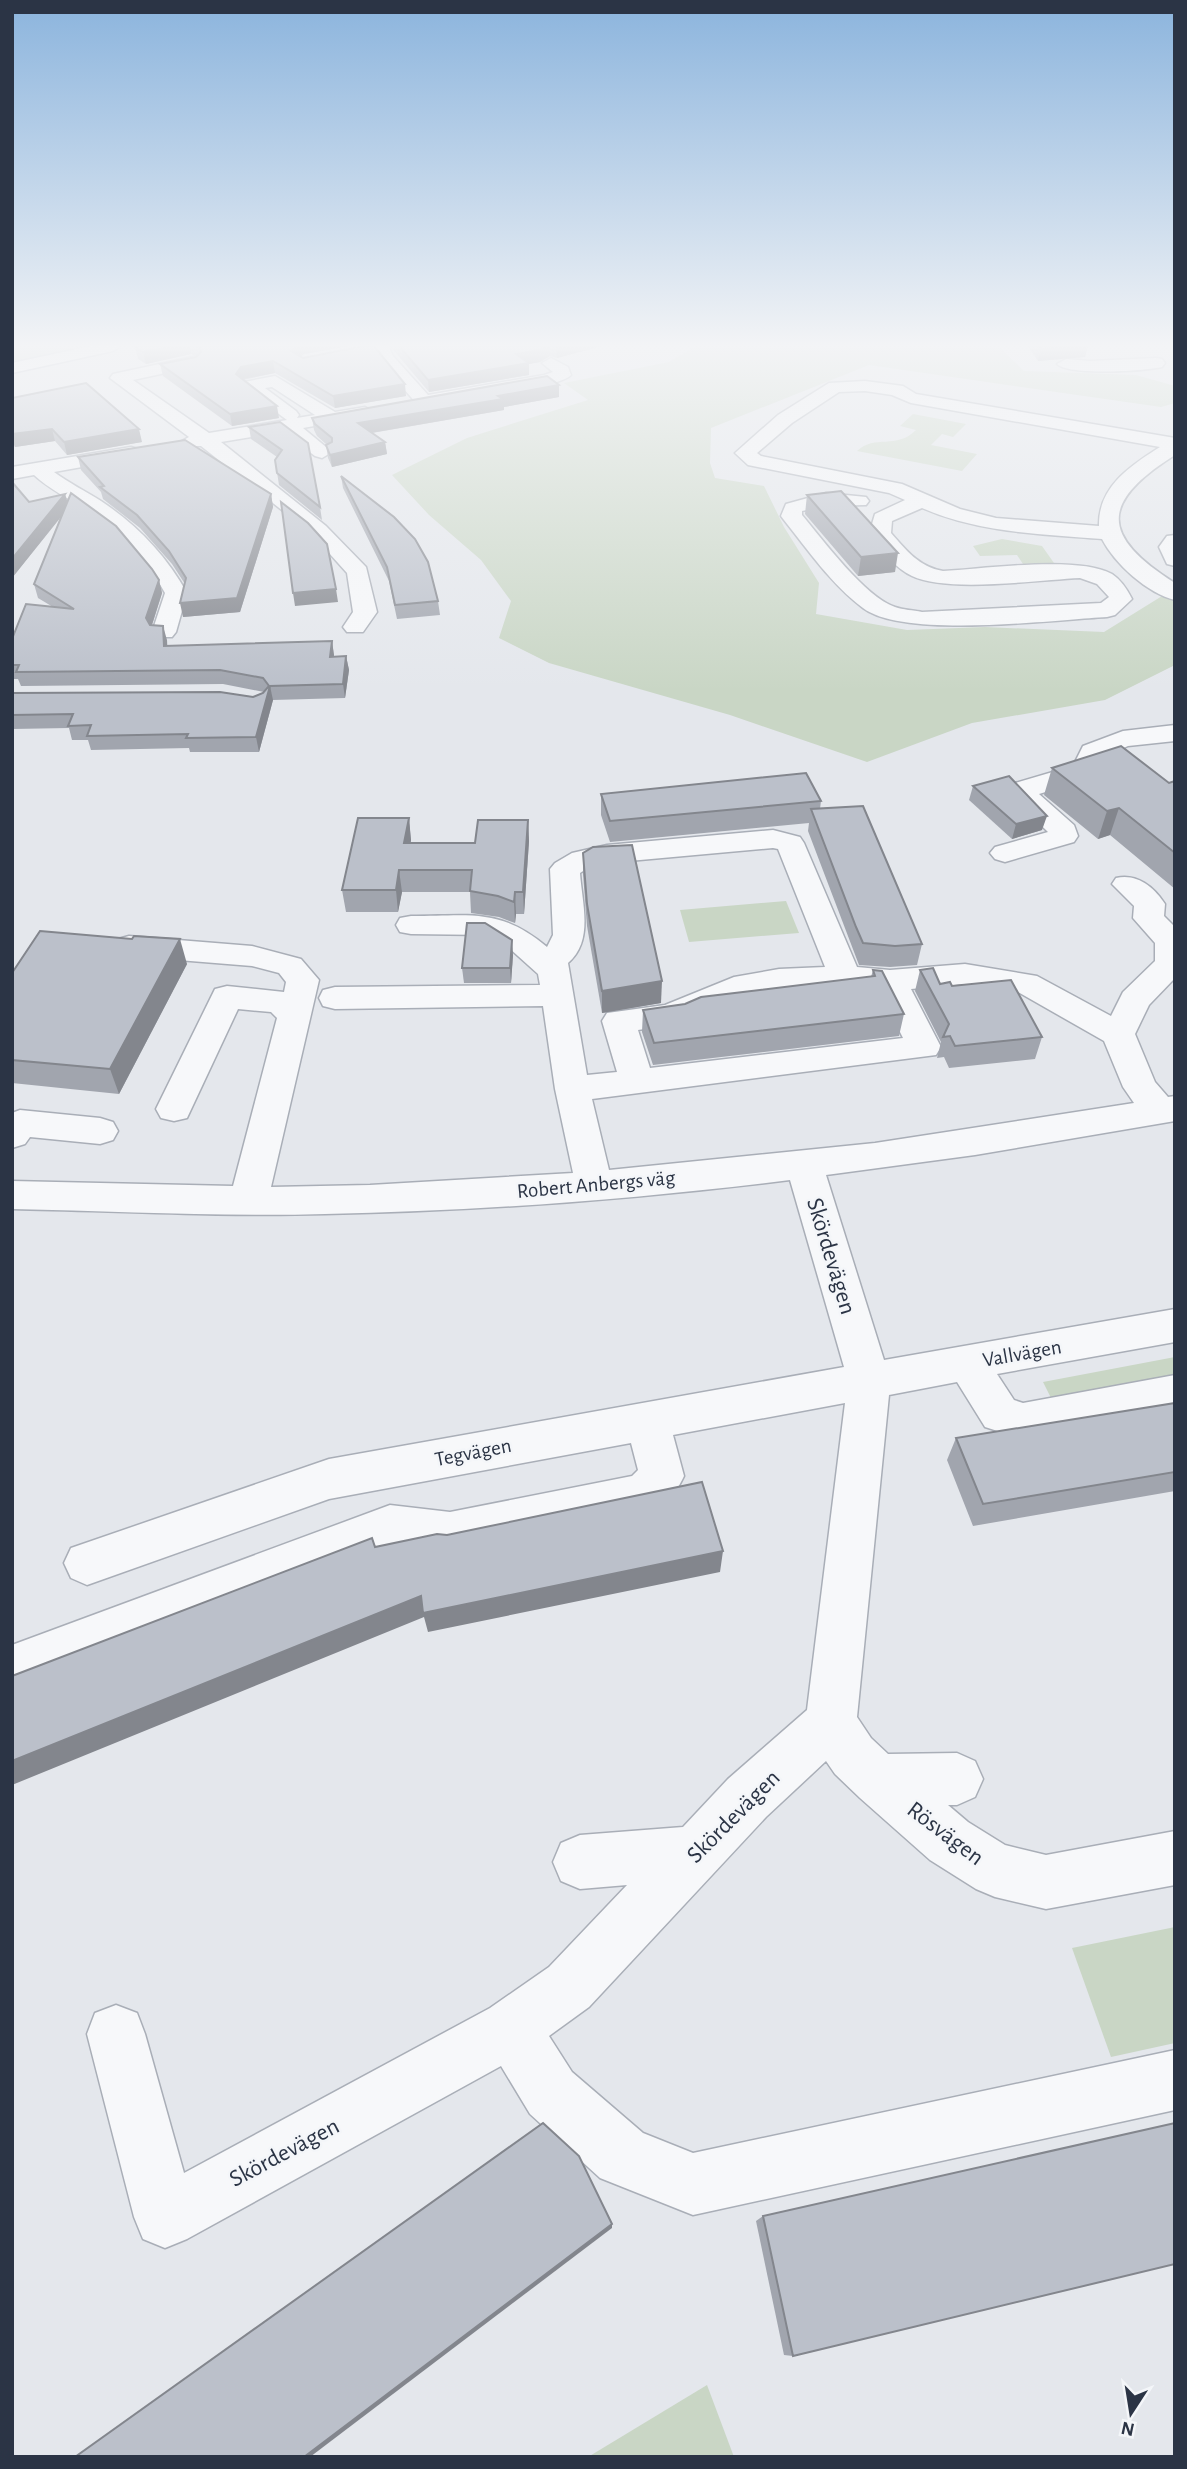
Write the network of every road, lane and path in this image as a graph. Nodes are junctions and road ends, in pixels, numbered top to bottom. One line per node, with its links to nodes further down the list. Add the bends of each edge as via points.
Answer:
1 (84, 461): 5 (street)
2 (233, 461): 14 (street, via 319,530 358,572 365,612)
3 (756, 461): 7 (street, via 895,488)
4 (1152, 461): 8 (street, via 1129,477 1115,495 1109,514)
5 (39, 469): 6 (street); 15 (street, via 135,538 165,571 176,593)
6 (12, 473)
7 (912, 504): 8 (street, via 996,524); 11 (street, via 882,518 880,534); 12 (street, via 837,498 808,501 793,508 792,516)
8 (1112, 534): 13 (street, via 1126,555)
9 (1175, 541): 10 (street, via 1170,547)
10 (1175, 559)
11 (923, 575): 12 (street); 12 (street, via 943,578 1080,571 1101,576 1116,587 1121,599 1107,610 922,620 888,613)
12 (852, 583)
13 (1175, 593)
14 (355, 627)
15 (164, 632)
16 (1175, 733): 17 (street, via 1123,739 1093,752 1085,771 1025,789 1023,794 1065,836)
17 (1005, 853)
18 (1127, 884): 26 (street, via 1150,904 1148,918 1171,941 1171,963 1135,1000)
19 (411, 925): 23 (street, via 493,926 518,939)
20 (102, 944): 25 (street, via 252,956 290,966 303,980)
21 (845, 977): 22 (street); 23 (street, via 790,843 773,839 607,854 572,864 565,869 564,883 569,935 566,948 552,960); 27 (street, via 745,985 671,1015 619,1021)
22 (890, 980): 26 (street, via 965,975 1026,983); 27 (street, via 924,1046)
23 (556, 982): 24 (street); 28 (street)
24 (335, 998)
25 (295, 1015): 29 (street, via 280,1002 227,997); 36 (street)
26 (1118, 1034): 30 (street, via 1140,1087)
27 (637, 1081): 28 (street)
28 (572, 1089): 34 (street)
29 (174, 1109)
30 (1168, 1109): 33 (street, Robert Anbergs väg)
31 (100, 1131): 32 (street, via 20,1123)
32 (12, 1135)
33 (805, 1166): 34 (street, Robert Anbergs väg); 39 (street, Skördevägen)
34 (594, 1185): 36 (street, Robert Anbergs väg, via 368,1199)
35 (12, 1195): 36 (street, Robert Anbergs väg)
36 (249, 1199)
37 (1175, 1325): 38 (street, Vallvägen)
38 (967, 1363): 39 (street, Vallvägen); 40 (street, via 1000,1414 1023,1421)
39 (869, 1381): 41 (street, Tegvägen); 44 (street, Skördevägen)
40 (1175, 1393)
41 (647, 1420): 42 (street, Tegvägen, via 329,1479); 43 (street, via 662,1476 645,1494 450,1533 390,1527)
42 (87, 1563)
43 (12, 1669)
44 (831, 1723): 46 (street, Rösvägen, via 853,1756); 47 (street, Skördevägen, via 747,1798)
45 (957, 1779): 46 (street)
46 (878, 1780): 48 (street, Rösvägen, via 949,1841 995,1870 1046,1882)
47 (696, 1853): 49 (street); 50 (street, Skördevägen, via 569,1987)
48 (1175, 1858)
49 (580, 1862)
50 (511, 2029): 51 (street, Skördevägen, via 165,2217); 52 (street, via 551,2093 622,2156 693,2184)
51 (116, 2034)
52 (1175, 2080)

